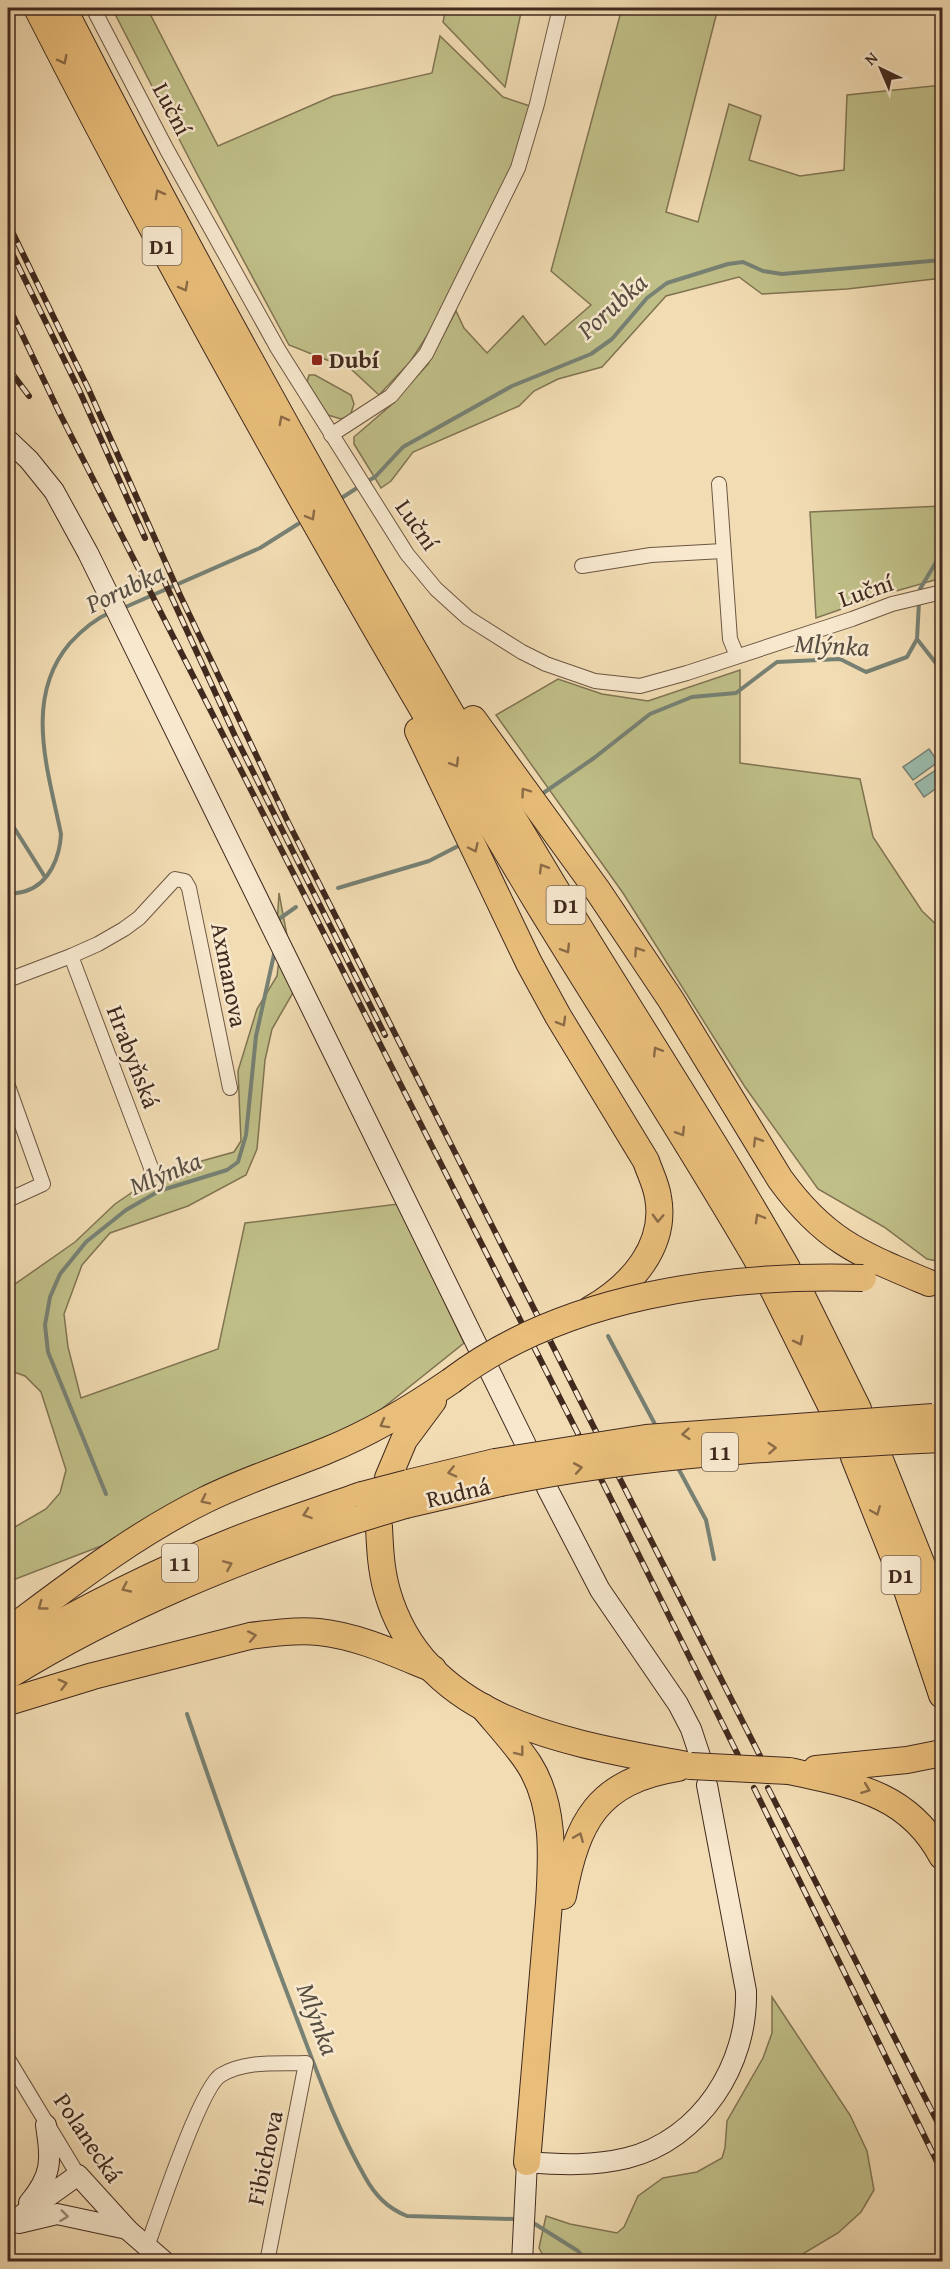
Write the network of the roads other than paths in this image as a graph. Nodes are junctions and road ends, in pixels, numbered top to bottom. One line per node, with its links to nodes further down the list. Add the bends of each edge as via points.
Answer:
1 (37, 8): 7 (highway, D1, one-way to 7, via 113,157)
2 (63, 8): 7 (highway, D1, one-way to 2)
3 (93, 8): 5 (street, Luční, via 262,321)
4 (560, 8): 5 (street, via 518,168 426,354 391,396)
5 (331, 435): 13 (street, Luční, via 407,554 436,589 468,618 522,652 595,681 640,686)
6 (8, 440): 26 (street, via 54,490)
7 (301, 477): 9 (highway, D1)
8 (719, 484): 10 (street)
9 (340, 544): 20 (highway, one-way to 9, via 797,1202 774,1169 671,1000 449,683 383,574); 22 (highway, one-way to 22, bridge, via 367,635 424,742 529,963 646,1161 658,1198 654,1243 638,1270 626,1284); 24 (highway, D1, via 538,903 692,1150 780,1279)
10 (723, 551): 11 (street, via 651,555); 13 (street, via 730,639)
11 (582, 566)
12 (942, 592): 13 (street, Luční, via 892,604)
13 (737, 656)
14 (71, 956): 15 (street); 17 (street, Axmanova, via 139,918 175,879 185,881); 18 (street, Hrabyňská)
15 (8, 980)
16 (8, 1086): 19 (street, via 43,1184)
17 (230, 1088)
18 (153, 1173)
19 (8, 1200)
20 (866, 1268): 21 (highway); 22 (highway, bridge, via 649,1296)
21 (935, 1284)
22 (579, 1315): 23 (highway, bridge, via 521,1337)
23 (451, 1381): 27 (highway, via 404,1440); 31 (highway, one-way to 31, via 369,1432 168,1519)
24 (845, 1409)
25 (939, 1424): 27 (highway, Rudná / 11, bridge, via 829,1444 497,1472)
26 (526, 1445)
27 (400, 1488): 29 (highway, Rudná / 11, bridge)
28 (547, 1488): 40 (street, via 600,1590 678,1704 691,1729)
29 (366, 1514): 32 (highway, Rudná / 11, one-way to 32, via 248,1535 113,1594); 33 (highway, via 387,1593 405,1630); 34 (highway, Rudná / 11, one-way to 29, via 73,1638 178,1587)
30 (942, 1622): 35 (highway, D1, one-way to 35, via 930,1585 866,1456)
31 (8, 1631)
32 (8, 1652)
33 (433, 1669): 36 (highway, one-way to 33, via 93,1676 276,1632 321,1632 346,1637); 37 (highway)
34 (8, 1676)
35 (942, 1695)
36 (8, 1702)
37 (483, 1707): 39 (highway, via 552,1737); 43 (highway, one-way to 43, via 529,1764 548,1813 552,1867)
38 (942, 1753): 41 (highway)
39 (657, 1766): 40 (highway); 43 (highway, one-way to 39, via 570,1859 581,1830 611,1793)
40 (699, 1769): 41 (highway, bridge); 46 (street, via 746,1991 742,2032 726,2078 692,2121 664,2143 644,2152 596,2164)
41 (789, 1771): 42 (highway, one-way to 42, via 873,1792 913,1818)
42 (942, 1856)
43 (539, 2038): 46 (highway)
44 (8, 2059): 45 (street, Polanecká)
45 (46, 2125): 47 (street, Polanecká); 48 (street, via 48,2174 39,2192)
46 (527, 2162): 53 (street)
47 (78, 2175): 48 (street); 49 (street, Polanecká)
48 (8, 2225): 49 (street, one-way to 49, via 57,2214)
49 (128, 2230): 50 (street, Polanecká)
50 (147, 2247): 51 (street, Polanecká); 52 (street, Fibichova, via 191,2127 206,2092 218,2076 240,2066 306,2062)
51 (165, 2262)
52 (267, 2262)
53 (522, 2262)

